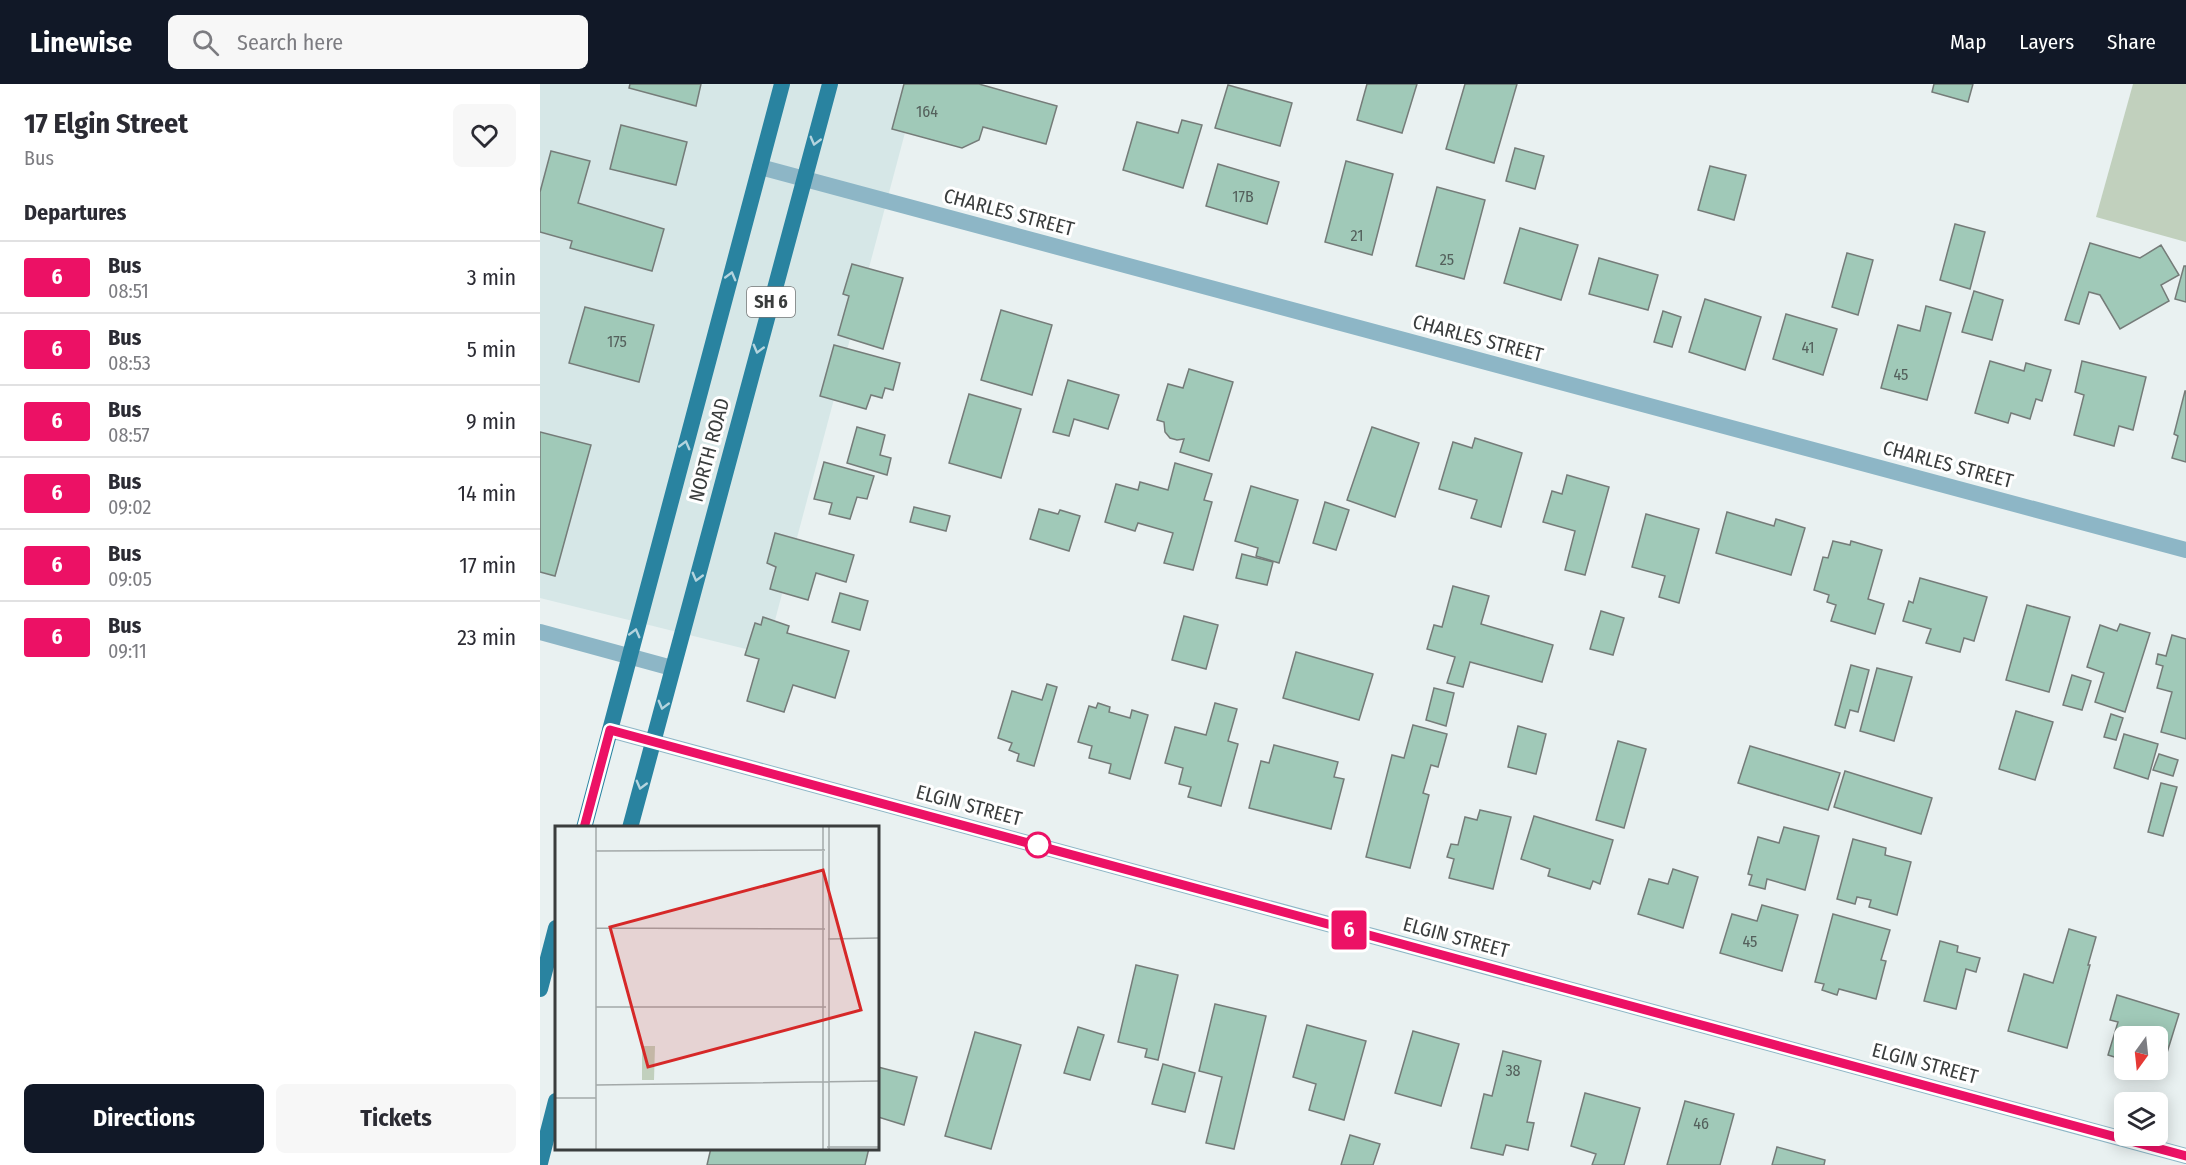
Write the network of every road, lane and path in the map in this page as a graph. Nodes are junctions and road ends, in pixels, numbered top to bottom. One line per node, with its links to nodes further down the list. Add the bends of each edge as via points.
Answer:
1 (782, 84): 3 (main road, NORTH ROAD / SH 6)
2 (830, 84): 4 (main road, NORTH ROAD / SH 6, one-way to 4)
3 (760, 167): 4 (street, CHARLES STREET); 7 (main road, NORTH ROAD / SH 6, one-way to 3)
4 (804, 179): 5 (street, CHARLES STREET); 8 (main road, NORTH ROAD / SH 6, one-way to 8)
5 (2186, 550)
6 (540, 632): 7 (street)
7 (628, 656): 8 (street); 9 (main road, NORTH ROAD / SH 6)
8 (672, 668): 10 (main road, NORTH ROAD / SH 6, one-way to 10)
9 (610, 730): 10 (street, ELGIN STREET); 11 (main road, NORTH ROAD / SH 6)
10 (653, 742): 12 (main road, NORTH ROAD / SH 6, one-way to 12); 16 (street, ELGIN STREET)
11 (585, 826)
12 (631, 826)
13 (555, 932): 14 (main road)
14 (540, 989)
15 (555, 1105): 17 (main road)
16 (2186, 1156)
17 (540, 1163)

